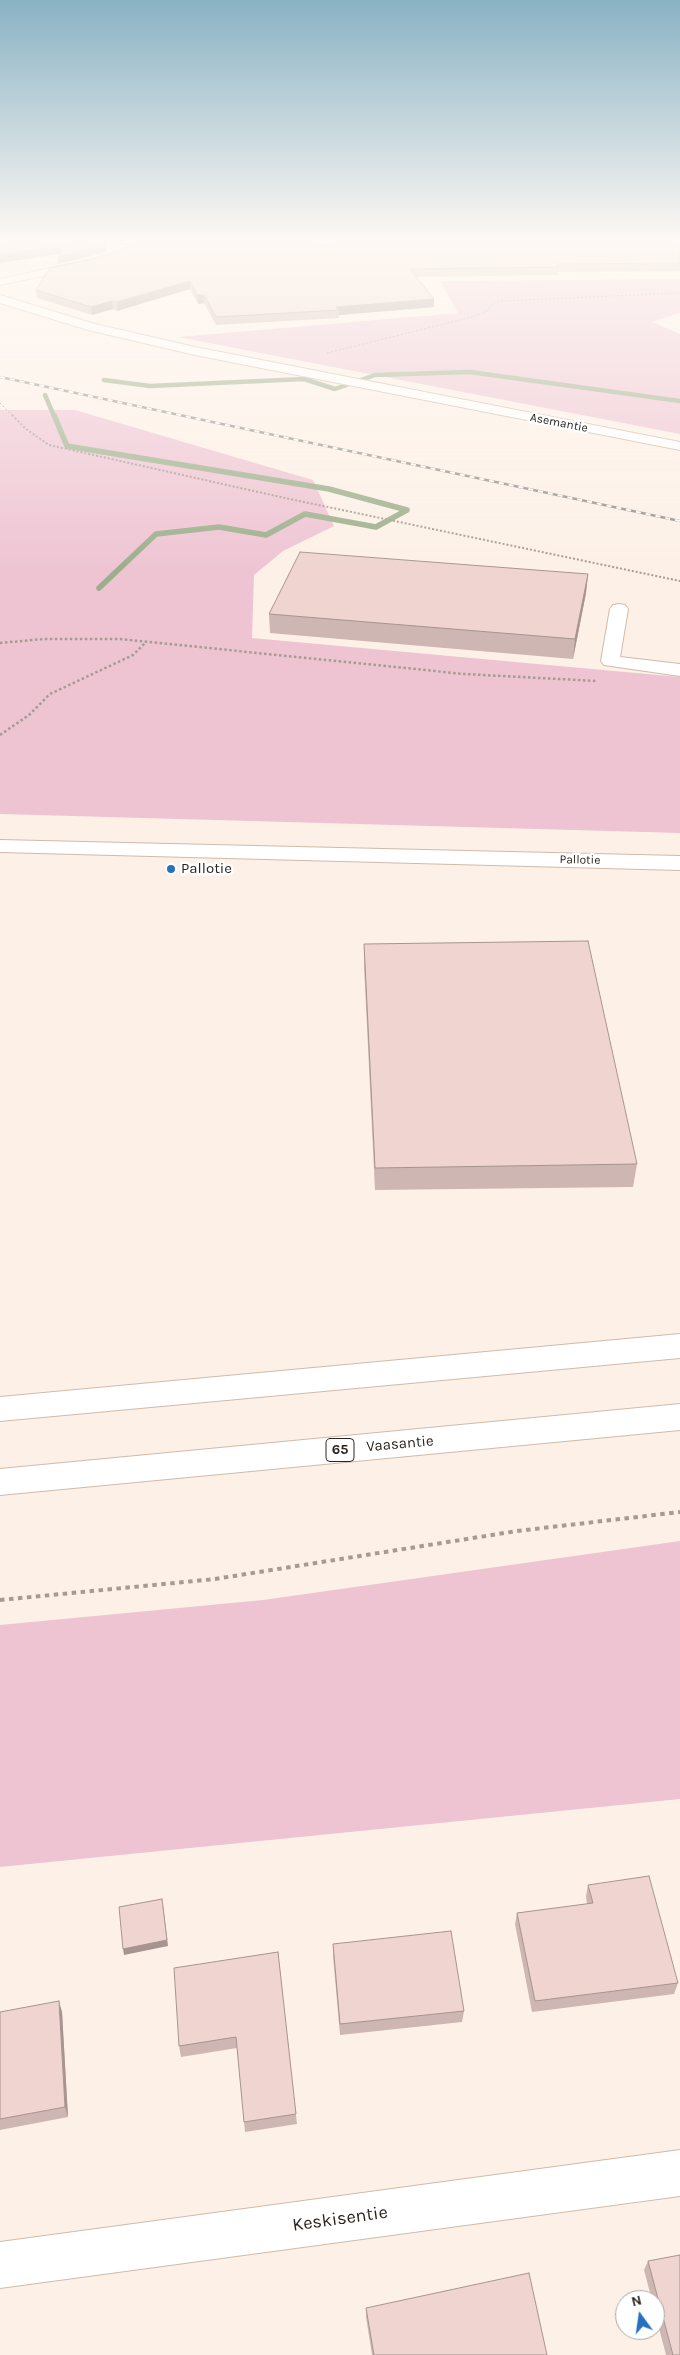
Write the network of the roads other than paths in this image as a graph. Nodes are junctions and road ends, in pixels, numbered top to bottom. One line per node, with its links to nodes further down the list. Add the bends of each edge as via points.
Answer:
1 (205, 353): 2 (main road, Asemantie)
2 (680, 446)
3 (619, 609): 4 (main road, via 610,661)
4 (680, 670)
5 (0, 846): 6 (main road, Pallotie)
6 (680, 863)
7 (680, 1346): 8 (main road)
8 (0, 1409)
9 (680, 1417): 10 (main road, Vaasantie / 65)
10 (0, 1482)
11 (680, 2173): 12 (main road, Keskisentie)
12 (0, 2265)

